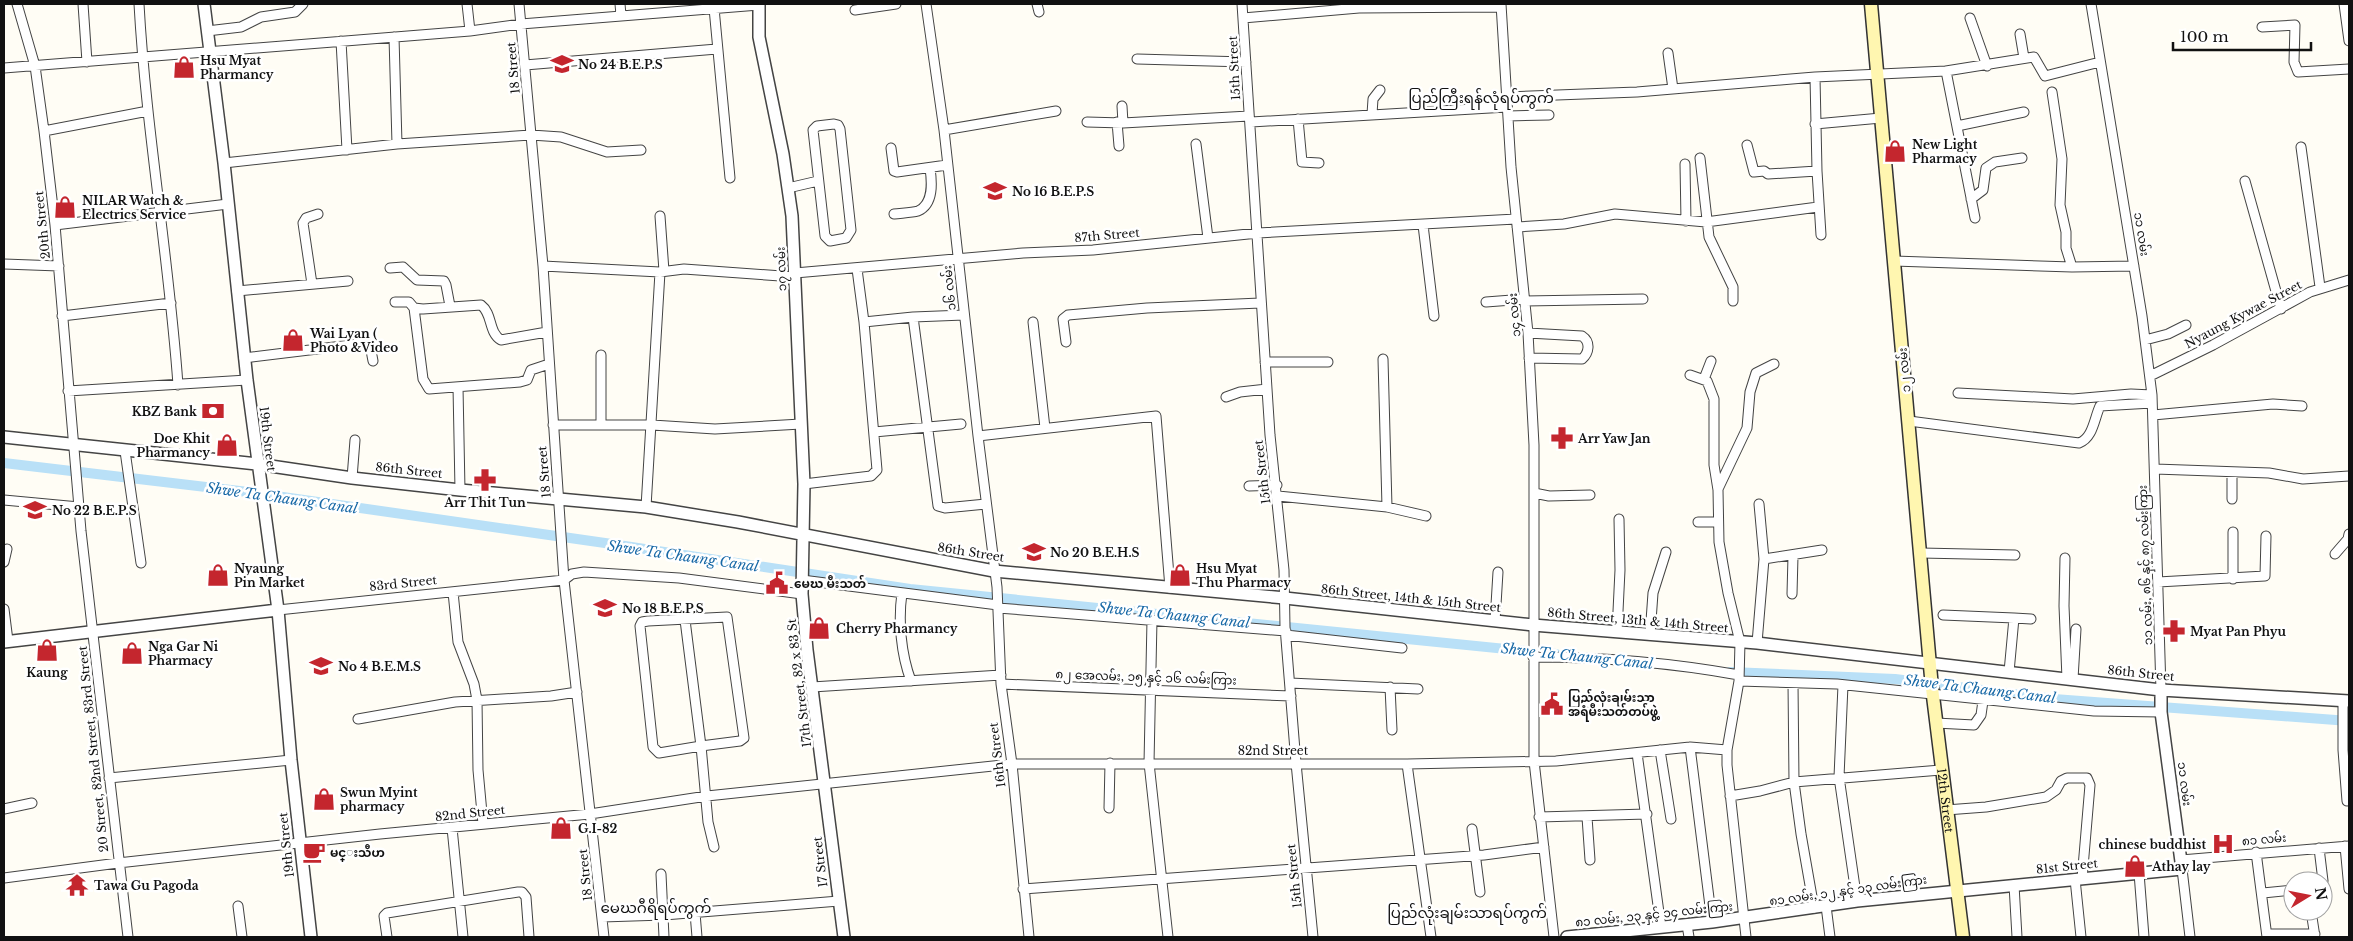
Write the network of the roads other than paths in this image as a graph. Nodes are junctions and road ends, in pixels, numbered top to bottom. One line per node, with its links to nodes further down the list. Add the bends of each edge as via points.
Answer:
1 (17, 4): 41 (street, 20th Street)
2 (83, 4): 37 (street)
3 (139, 4): 34 (street)
4 (204, 4): 25 (street, 19th Street)
5 (303, 4): 25 (street, via 295,12 261,17 241,27)
6 (467, 4): 26 (street)
7 (519, 4): 23 (street, 18 Street)
8 (620, 4): 20 (street)
9 (759, 4): 18 (street); 87 (street, ၁၇ လမ်း, via 759,37)
10 (896, 4): 19 (street)
11 (926, 4): 65 (street, ၁၆ လမ်း)
12 (1242, 4): 21 (street, 15th Street)
13 (1871, 4): 46 (main road, ၁၂ လမ်း)
14 (2091, 4): 39 (street, ၁၁ လမ်း)
15 (2344, 4): 30 (street)
16 (1501, 5): 21 (street, via 1359,8); 52 (street, ၁၄ လမ်း)
17 (692, 6): 18 (street); 20 (street)
18 (714, 8): 31 (street)
19 (855, 10)
20 (621, 15): 23 (street)
21 (1243, 18): 38 (street, 15th Street)
22 (1970, 18): 42 (street)
23 (521, 24): 26 (street); 40 (street, 18 Street)
24 (2262, 27): 44 (street, via 2295,25 2294,62 2298,72)
25 (207, 31): 32 (street, 19th Street)
26 (470, 31): 28 (street)
27 (2020, 34): 35 (street)
28 (394, 37): 29 (street); 68 (street)
29 (341, 41): 32 (street); 74 (street)
30 (2349, 41)
31 (717, 50): 40 (street); 84 (street)
32 (210, 51): 34 (street); 78 (street, 19th Street)
33 (1668, 53): 48 (street)
34 (142, 57): 37 (street); 53 (street)
35 (2024, 58): 39 (street, via 2037,58 2045,76); 42 (street)
36 (1137, 59): 38 (street)
37 (87, 62): 41 (street)
38 (1246, 62): 60 (street, 15th Street)
39 (2100, 62): 109 (street, ၁၁ လမ်း)
40 (525, 64): 67 (street, 18 Street)
41 (35, 66): 43 (street); 66 (street, 20th Street)
42 (1987, 66): 45 (street)
43 (4, 68)
44 (2349, 69)
45 (1946, 71): 46 (street); 64 (street)
46 (1877, 76): 47 (street); 59 (main road, ၁၂ လမ်း)
47 (1815, 77): 48 (street); 63 (street)
48 (1673, 89): 52 (street)
49 (1380, 90): 56 (street, via 1373,99)
50 (2052, 92): 110 (street, via 2062,159 2060,205)
51 (1122, 106): 62 (street)
52 (1507, 106): 56 (street); 57 (street); 98 (street, ၁၄ လမ်း)
53 (148, 111): 66 (street); 91 (street)
54 (1056, 111): 65 (street)
55 (2024, 112): 64 (street)
56 (1372, 114): 58 (street)
57 (1549, 115)
58 (1298, 118): 60 (street); 79 (street, via 1302,162)
59 (1881, 118): 63 (street); 105 (main road, ၁၂ လမ်း)
60 (1250, 119): 62 (street); 101 (street, 15th Street)
61 (1087, 122): 62 (street)
62 (1120, 122): 71 (street)
63 (1815, 124): 83 (street)
64 (1957, 126): 88 (street)
65 (944, 130): 81 (street, ၁၆ လမ်း)
66 (44, 131): 99 (street, 20th Street)
67 (531, 134): 68 (street); 75 (street, via 561,137 607,152); 108 (street, 18 Street)
68 (397, 144): 74 (street)
69 (1196, 144): 103 (street)
70 (1747, 145): 83 (street, via 1754,172)
71 (1119, 146)
72 (891, 148): 82 (street, via 894,171 904,173)
73 (2301, 148): 118 (street)
74 (347, 150): 78 (street)
75 (641, 150)
76 (1700, 158): 97 (street)
77 (2022, 158): 88 (street, via 1995,162 1986,168 1983,190)
78 (224, 163): 89 (street, 19th Street)
79 (1319, 163)
80 (1685, 164): 96 (street)
81 (947, 165): 82 (street); 104 (street, ၁၆ လမ်း)
82 (930, 168): 93 (street, via 932,185 927,204 918,211)
83 (1817, 171): 90 (street)
84 (730, 178)
85 (818, 181): 85 (street, via 827,240 846,238 851,230 838,125 814,128); 87 (street)
86 (2245, 181): 129 (street)
87 (788, 188): 114 (street, ၁၇ လမ်း)
88 (1971, 199): 95 (street)
89 (228, 204): 91 (street); 119 (street, 19th Street)
90 (1818, 207): 97 (street, 87th Street); 102 (street)
91 (160, 211): 99 (street); 125 (street)
92 (318, 214): 117 (street, via 306,218 303,224)
93 (894, 214)
94 (660, 216): 113 (street)
95 (1975, 218)
96 (1686, 221): 97 (street, 87th Street); 98 (street, 87th Street, via 1616,214 1564,224)
97 (1706, 222): 122 (street, via 1714,248 1733,287)
98 (1517, 223): 100 (street, 87th Street); 120 (street, ၁၄ လမ်း)
99 (55, 225): 107 (street, 20th Street)
100 (1423, 225): 101 (street, 87th Street); 132 (street)
101 (1258, 233): 103 (street, 87th Street); 126 (street, 15th Street)
102 (1821, 235)
103 (1208, 238): 104 (street, 87th Street)
104 (958, 259): 112 (street, 87th Street); 130 (street, ၁၆ လမ်း)
105 (1894, 261): 110 (street); 165 (main road, ၁၂ လမ်း)
106 (4, 264): 107 (street)
107 (59, 266): 131 (street, 20th Street)
108 (543, 266): 113 (street, 87th Street); 137 (street, 18 Street)
109 (2134, 266): 110 (street); 139 (street, ၁၁ လမ်း)
110 (2072, 267)
111 (390, 268): 127 (street, via 403,267 418,280 444,281)
112 (857, 268): 114 (street, 87th Street); 134 (street)
113 (662, 272): 114 (street, 87th Street, via 684,269); 170 (street)
114 (795, 275): 166 (street, ၁၇ လမ်း)
115 (348, 280): 117 (street)
116 (2349, 280): 118 (street, Nyaung Kywae Street)
117 (312, 284): 119 (street)
118 (2320, 287): 129 (street, Nyaung Kywae Street)
119 (237, 292): 142 (street, 19th Street)
120 (1525, 300): 121 (street); 124 (street); 138 (street, ၁၄ လမ်း)
121 (1643, 300)
122 (1733, 301)
123 (395, 302): 128 (street, via 409,302)
124 (1486, 302)
125 (171, 303): 131 (street); 155 (street)
126 (1260, 303): 140 (street, via 1068,315 1063,319); 147 (street, 15th Street)
127 (450, 306): 128 (street); 137 (street, via 481,305 488,310 492,328 501,340)
128 (414, 308): 156 (street, via 425,386 434,390)
129 (2281, 309): 152 (street, Nyaung Kywae Street)
130 (964, 315): 133 (street); 174 (street, ၁၆ လမ်း)
131 (62, 316): 158 (street, 20th Street)
132 (1434, 316)
133 (914, 317): 134 (street); 171 (street)
134 (864, 322): 173 (street)
135 (1032, 322): 172 (street)
136 (2186, 324): 139 (street, via 2168,334)
137 (546, 332): 149 (street, 18 Street)
138 (1528, 333): 143 (street, ၁၄ လမ်း); 143 (street, via 1582,336 1588,342 1582,359)
139 (2146, 340): 152 (street, ၁၁ လမ်း)
140 (1066, 342)
141 (600, 355): 169 (street)
142 (244, 358): 145 (street, via 367,344 372,350); 154 (street, 19th Street)
143 (1529, 358): 189 (street, ၁၄ လမ်း)
144 (1383, 359): 199 (street)
145 (373, 361)
146 (1711, 361): 153 (street)
147 (1265, 362): 148 (street); 157 (street, 15th Street)
148 (1328, 362)
149 (549, 364): 156 (street, via 531,370 528,380); 168 (street, 18 Street)
150 (1774, 364): 188 (street, via 1756,374 1750,392 1747,428)
151 (1690, 375): 153 (street)
152 (2150, 376): 161 (street, ၁၁ လမ်း)
153 (1704, 379): 188 (street, via 1714,399 1714,465)
154 (247, 380): 155 (street); 179 (street, 19th Street)
155 (178, 385): 158 (street)
156 (458, 387): 187 (street)
157 (1267, 389): 160 (street, via 1240,392); 185 (street, 15th Street)
158 (68, 391): 177 (street, 20th Street)
159 (1958, 393): 162 (street)
160 (1226, 398)
161 (2152, 399): 162 (street, via 2131,394); 164 (street, ၁၁ လမ်း)
162 (2098, 402): 165 (street, via 2090,434 2079,443)
163 (2302, 406): 164 (street, via 2273,404)
164 (2153, 415): 180 (street, ၁၁ လမ်း)
165 (1909, 421): 212 (main road, ၁၂ လမ်း)
166 (801, 424): 170 (street, via 715,429); 184 (street, ၁၇ လမ်း)
167 (961, 424): 171 (street)
168 (553, 425): 169 (street); 194 (street, 18 Street)
169 (601, 425): 170 (street)
170 (652, 425): 198 (street)
171 (927, 427): 173 (street); 195 (street, via 938,506)
172 (1045, 428): 174 (street); 226 (street, via 1156,416)
173 (874, 432): 184 (street, via 875,474)
174 (978, 436): 195 (street, ၁၆ လမ်း)
175 (4, 437): 177 (street, 86th Street)
176 (355, 440): 183 (street)
177 (73, 446): 178 (street, 86th Street); 197 (street, 20th Street)
178 (125, 451): 179 (street, 86th Street); 219 (street)
179 (257, 464): 183 (street, 86th Street); 234 (street, 19th Street)
180 (2155, 469): 181 (street); 225 (street, ၁၁ လမ်း, ၈၆ နှင့် ၈၇ လမ်းကြား)
181 (2232, 473): 182 (street, via 2269,473 2303,479); 192 (street)
182 (2349, 476)
183 (352, 478): 187 (street, 86th Street)
184 (804, 484): 206 (street, ၁၇ လမ်း)
185 (1277, 485): 186 (street); 190 (street, 15th Street)
186 (1249, 486)
187 (460, 490): 194 (street, 86th Street)
188 (1718, 490): 203 (street)
189 (1534, 493): 191 (street); 241 (street, ၁၄ လမ်း)
190 (1278, 496): 199 (street); 231 (street, 15th Street)
191 (1590, 496)
192 (2232, 499)
193 (4, 500): 197 (street)
194 (559, 500): 198 (street, 86th Street); 224 (street, 18 Street)
195 (986, 504): 220 (street, ၁၆ လမ်း)
196 (1759, 504): 217 (street)
197 (79, 507): 244 (street, 20 Street, 82nd Street, 83rd Street)
198 (646, 507): 206 (street, 86th Street)
199 (1387, 507): 200 (street)
200 (1426, 516)
201 (1619, 519): 245 (street)
202 (1698, 522): 203 (street)
203 (1718, 522): 248 (street, via 1721,559)
204 (2233, 532): 223 (street)
205 (2349, 534): 213 (street)
206 (803, 536): 210 (street, ၁၇ လမ်း); 220 (street, 86th Street)
207 (2266, 536): 223 (street, via 2265,576)
208 (7, 549): 218 (street)
209 (1822, 550): 215 (street)
210 (803, 552): 222 (street, 17th Street, 82 x 83 St)
211 (1666, 552): 246 (street, via 1653,593)
212 (1921, 553): 214 (street); 252 (main road, ၁၂ လမ်း)
213 (2335, 554)
214 (2015, 555)
215 (1792, 556): 217 (street); 230 (street)
216 (2066, 558): 256 (street, via 2064,606)
217 (1764, 559): 249 (street)
218 (4, 562)
219 (141, 562)
220 (994, 571): 226 (street, 86th Street); 232 (street, 16th Street)
221 (1498, 572): 240 (street)
222 (802, 579): 228 (street); 229 (street, 17th Street, 82 x 83 St)
223 (2233, 579): 225 (street)
224 (564, 580): 227 (street, 83rd Street); 229 (street, 83rd Street, via 576,573 638,574); 267 (street, 18 Street)
225 (2158, 582): 266 (street, ၁၁ လမ်း, ၈၆ နှင့် ၈၇ လမ်းကြား)
226 (1170, 588): 231 (street, 86th Street)
227 (453, 592): 234 (street, 83rd Street); 269 (street, via 458,642)
228 (902, 592): 232 (street); 257 (street, via 902,637 905,666)
229 (802, 594): 261 (street, 17th Street, 82 x 83 St)
230 (1792, 594)
231 (1286, 598): 240 (street, 86th Street, 14th & 15th Street); 243 (street, 15th Street)
232 (998, 605): 239 (street); 255 (street, 16th Street)
233 (4, 609): 247 (street)
234 (278, 610): 244 (street, 83rd Street); 281 (street, 19th Street)
235 (1943, 615): 236 (street)
236 (2014, 618): 237 (street); 253 (street)
237 (2030, 619)
238 (685, 620): 276 (street); 276 (street, via 727,617 744,738); 276 (street, via 648,621 640,626 654,748 659,752)
239 (1152, 620): 243 (street); 265 (street)
240 (1495, 621): 241 (street, 86th Street, 14th & 15th Street)
241 (1533, 625): 245 (street, 86th Street, 13th & 14th Street); 251 (street, ၁၄ လမ်း)
242 (2076, 629): 256 (street)
243 (1286, 631): 250 (street); 258 (street, 15th Street)
244 (92, 632): 247 (street, 83rd Street); 290 (street, 20 Street, 82nd Street, 83rd Street)
245 (1617, 632): 246 (street, 86th Street, 13th & 14th Street)
246 (1650, 634): 248 (street, 86th Street, 13th & 14th Street)
247 (6, 641)
248 (1740, 642): 249 (street, 86th Street, 13th & 14th Street); 254 (street)
249 (1757, 643): 252 (street, 86th Street)
250 (1402, 648)
251 (1533, 657): 254 (street, via 1588,658 1708,670); 282 (street, ၁၄ လမ်း)
252 (1931, 664): 253 (street, 86th Street); 263 (main road, 12th Street)
253 (2009, 672): 256 (street, 86th Street)
254 (1739, 678): 259 (street); 279 (street)
255 (1001, 679): 257 (street, ၈၂ အေလမ်း, ၁၅ နှင့် ၁၆ လမ်းကြား); 265 (street, ၈၂ အေလမ်း, ၁၅ နှင့် ၁၆ လမ်းကြား); 285 (street, 16th Street)
256 (2070, 679): 266 (street, 86th Street)
257 (911, 681): 261 (street, ၈၂ အေလမ်း, ၁၅ နှင့် ၁၆ လမ်းကြား)
258 (1290, 682): 262 (street); 268 (street, 15th Street)
259 (1793, 683): 260 (street); 291 (street)
260 (1843, 685): 263 (street); 289 (street)
261 (812, 687): 292 (street, 17th Street, 82 x 83 St)
262 (1390, 687): 264 (street); 275 (street)
263 (1932, 687): 270 (street); 274 (main road, 12th Street)
264 (1418, 689)
265 (1150, 690): 268 (street, ၈၂ အေလမ်း, ၁၅ နှင့် ၁၆ လမ်းကြား); 283 (street)
266 (2161, 690): 271 (street, 86th Street); 272 (street, ၁၁ လမ်း)
267 (577, 692): 269 (street); 300 (street, 18 Street)
268 (1291, 696): 284 (street, 15th Street)
269 (477, 700): 273 (street); 305 (street, via 479,780)
270 (1983, 700): 272 (street, via 2122,713); 274 (street, via 1981,715 1974,725)
271 (2345, 704): 295 (street, via 2342,723)
272 (2161, 708): 318 (street, ၁၁ လမ်း)
273 (358, 719)
274 (1936, 724): 288 (main road, 12th Street)
275 (1392, 730)
276 (701, 746): 293 (street)
277 (1690, 747): 278 (street, 82nd Street); 279 (street, 82nd Street); 343 (street)
278 (1660, 750): 280 (street, 82nd Street); 304 (street)
279 (1727, 750): 294 (street)
280 (1637, 752): 282 (street, 82nd Street); 301 (street)
281 (291, 760): 290 (street); 308 (street, 19th Street)
282 (1534, 761): 287 (street, 82nd Street); 303 (street, ၁၄ လမ်း)
283 (1149, 763): 284 (street, 82nd Street); 286 (street, 82nd Street); 324 (street)
284 (1296, 763): 287 (street, 82nd Street); 319 (street, 15th Street)
285 (1012, 764): 286 (street, 82nd Street); 292 (street, 82nd Street); 327 (street, 16th Street)
286 (1110, 764): 297 (street)
287 (1406, 764): 315 (street)
288 (1941, 770): 289 (street); 299 (main road, 12th Street)
289 (1839, 777): 291 (street); 334 (street)
290 (109, 778): 317 (street, 20 Street, 82nd Street, 83rd Street)
291 (1794, 782): 294 (street); 337 (street, via 1800,834)
292 (824, 783): 293 (street, 82nd Street); 333 (street, 17 Street)
293 (706, 796): 300 (street, 82nd Street); 310 (street)
294 (1730, 796): 341 (street)
295 (2348, 801)
296 (32, 804): 298 (street)
297 (1109, 808)
298 (4, 809)
299 (1946, 810): 325 (street, via 2046,797 2067,778 2087,778 2090,786); 329 (main road, 12th Street)
300 (590, 814): 305 (street, 82nd Street); 340 (street, 18 Street)
301 (1647, 814): 302 (street); 345 (street)
302 (1586, 816): 303 (street); 316 (street)
303 (1539, 818): 311 (street, ၁၄ လမ်း)
304 (1671, 819)
305 (484, 824): 306 (street, 82nd Street)
306 (452, 828): 308 (street, 82nd Street); 335 (street)
307 (1472, 829): 314 (street)
308 (300, 844): 317 (street, 82nd Street); 351 (street, 19th Street)
309 (2347, 846): 312 (street, ၈၁ လမ်း); 328 (street)
310 (714, 847)
311 (1544, 847): 314 (street); 363 (street, ၁၄ လမ်း)
312 (2319, 848): 313 (street, ၈၁ လမ်း); 320 (street)
313 (2256, 852): 318 (street, ၈၁ လမ်း); 332 (street)
314 (1476, 855): 315 (street); 331 (street)
315 (1421, 858): 319 (street); 362 (street)
316 (1590, 860)
317 (118, 863): 323 (street, 82nd Street); 349 (street, 20 Street, 82nd Street, 83rd Street)
318 (2181, 864): 321 (street, 81st Street); 372 (street)
319 (1305, 868): 324 (street); 361 (street, 15th Street)
320 (2322, 871)
321 (2139, 873): 325 (street, 81st Street); 371 (street)
322 (661, 874): 339 (street)
323 (4, 878)
324 (1160, 878): 327 (street); 360 (street)
325 (2078, 879): 326 (street, 81st Street); 370 (street)
326 (2014, 885): 329 (street, 81st Street); 369 (street)
327 (1023, 889): 359 (street, 16th Street)
328 (2349, 889)
329 (1956, 890): 334 (street, ၈၁ လမ်း, ၁၂ နှင့် ၁၃ လမ်းကြား); 368 (main road, 12th Street)
330 (2283, 891): 332 (street)
331 (1480, 892)
332 (2263, 893): 347 (street)
333 (839, 901): 338 (street); 358 (street, 17 Street)
334 (1857, 901): 337 (street, ၈၁ လမ်း, ၁၂ နှင့် ၁၃ လမ်းကြား)
335 (460, 902): 352 (street, via 387,913 384,916); 353 (street); 354 (street, via 522,892 526,900)
336 (238, 906): 350 (street)
337 (1820, 907): 341 (street, ၈၁ လမ်း, ၁၂ နှင့် ၁၃ လမ်းကြား); 367 (street)
338 (695, 913): 339 (street); 357 (street)
339 (664, 915): 340 (street); 356 (street)
340 (602, 917): 355 (street, 18 Street)
341 (1744, 918): 343 (street, ၈၁ လမ်း, ၁၃ နှင့် ၁၄ လမ်းကြား); 366 (street)
342 (2313, 921): 348 (street)
343 (1712, 922): 344 (street, ၈၁ လမ်း, ၁၃ နှင့် ၁၄ လမ်းကြား)
344 (1688, 925): 345 (street, ၈၁ လမ်း, ၁၃ နှင့် ၁၄ လမ်းကြား); 365 (street)
345 (1661, 927): 346 (street, ၈၁ လမ်း, ၁၃ နှင့် ၁၄ လမ်းကြား)
346 (1636, 934): 364 (street, ၈၁ လမ်း, ၁၃ နှင့် ၁၄ လမ်းကြား)
347 (2267, 936): 348 (street)
348 (2315, 936)
349 (128, 937)
350 (242, 937)
351 (310, 937)
352 (387, 937)
353 (463, 937)
354 (529, 937)
355 (604, 937)
356 (664, 937)
357 (697, 937)
358 (844, 937)
359 (1028, 937)
360 (1168, 937)
361 (1314, 937)
362 (1431, 937)
363 (1554, 937)
364 (1568, 937)
365 (1689, 937)
366 (1746, 937)
367 (1830, 937)
368 (1963, 937)
369 (2017, 937)
370 (2081, 937)
371 (2144, 937)
372 (2190, 937)

